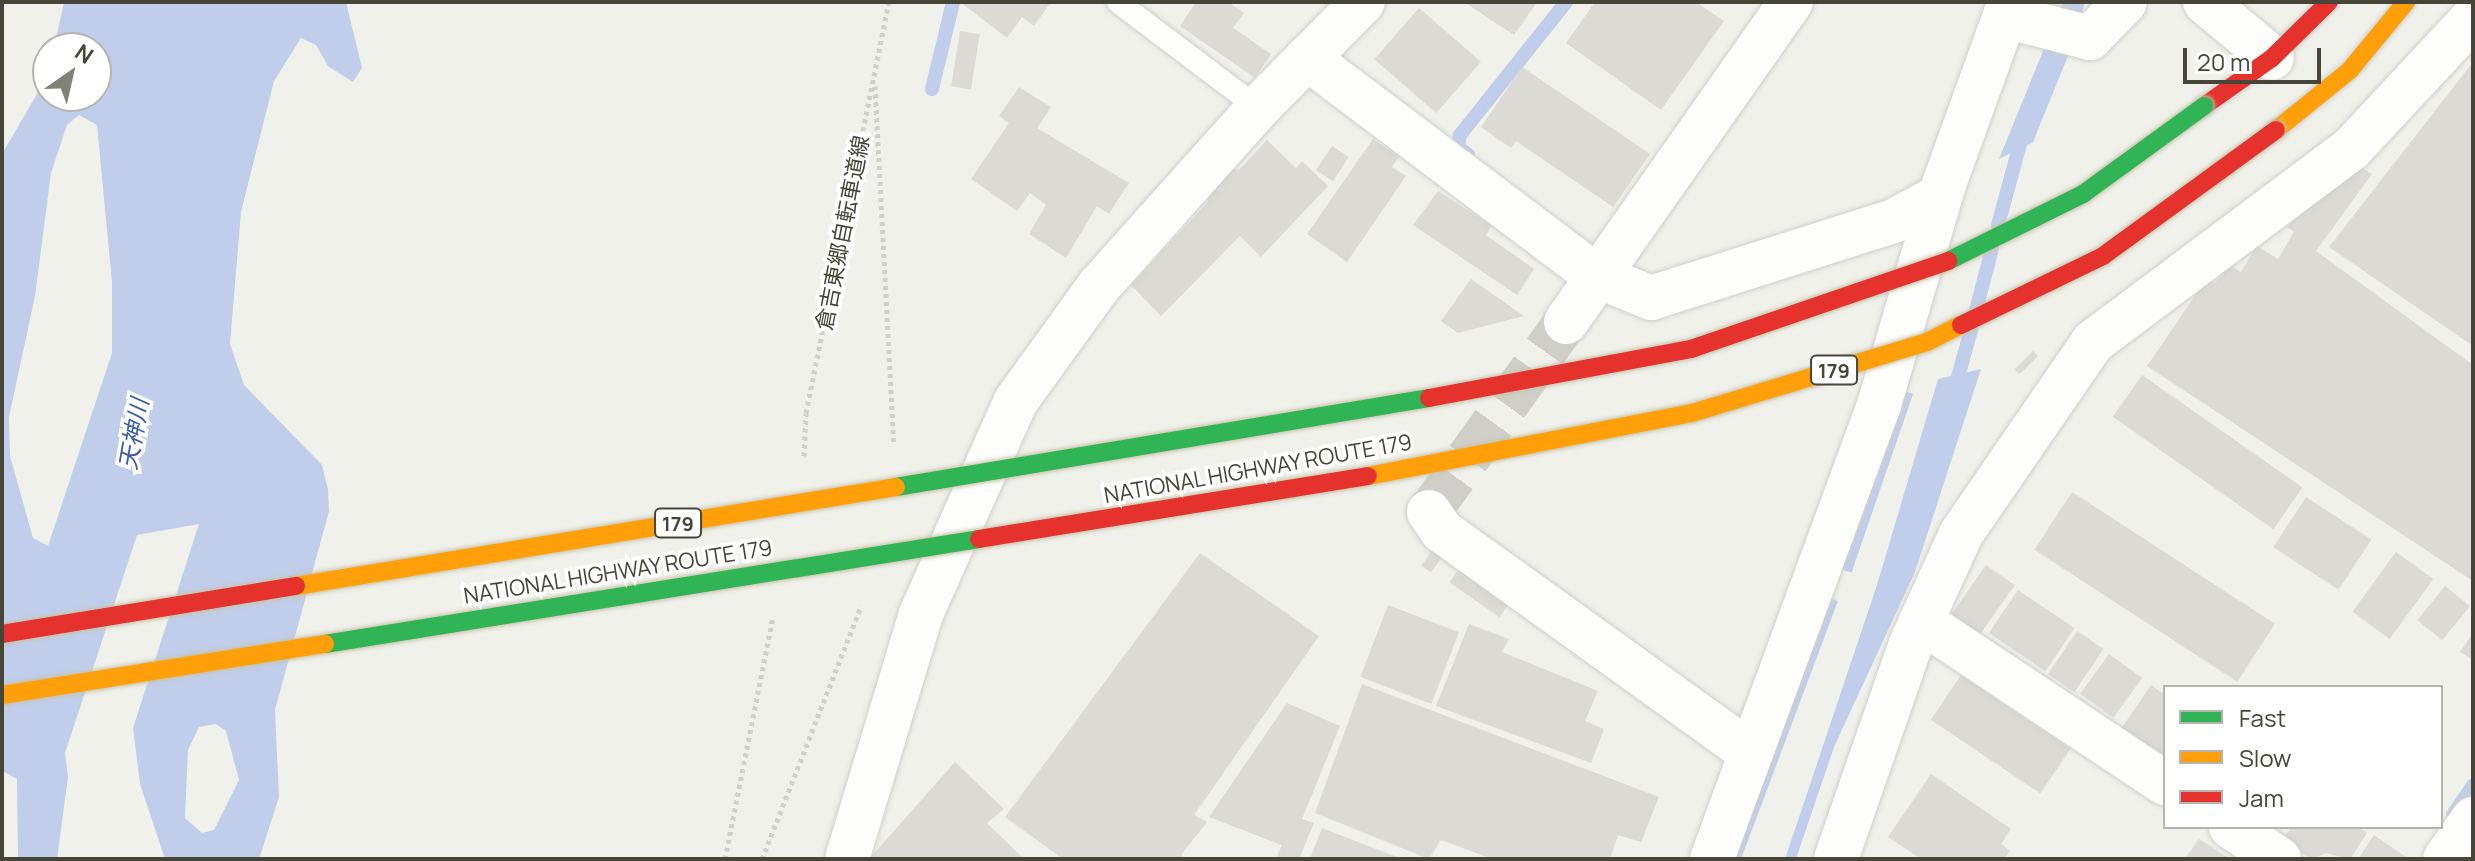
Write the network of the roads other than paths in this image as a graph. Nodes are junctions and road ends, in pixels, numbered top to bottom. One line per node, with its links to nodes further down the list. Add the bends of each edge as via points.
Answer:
1 (1118, 2): 12 (lane)
2 (1363, 2): 10 (street)
3 (1791, 2): 14 (street)
4 (2125, 2): 8 (street, via 2090,38)
5 (2205, 2): 11 (street)
6 (2329, 2): 11 (highway, NATIONAL HIGHWAY ROUTE 179 / 179)
7 (2406, 2): 19 (highway, NATIONAL HIGHWAY ROUTE 179 / 179, bridge, via 2350,70 2103,256 1927,342 1692,413 1339,482)
8 (2007, 9): 13 (street)
9 (2473, 18): 17 (street, via 2351,149 2093,342 1961,534)
10 (1307, 58): 12 (street); 14 (street)
11 (2272, 58): 18 (highway, NATIONAL HIGHWAY ROUTE 179 / 179, bridge, via 2083,194 1936,267 1691,349 1354,412)
12 (1258, 108): 24 (street, via 1099,286 1016,401 921,614)
13 (1940, 196): 14 (street, via 1879,226 1651,298); 20 (street, via 1879,405)
14 (1595, 275): 15 (street)
15 (1566, 322)
16 (1429, 512): 20 (street, via 1442,531)
17 (1921, 621): 21 (street); 26 (street)
18 (2, 634)
19 (2, 695)
20 (1751, 753): 25 (street)
21 (2163, 782)
22 (2473, 819): 28 (street)
23 (2234, 829): 27 (street)
24 (847, 859)
25 (1712, 859)
26 (1836, 859)
27 (2279, 859)
28 (2445, 859)

